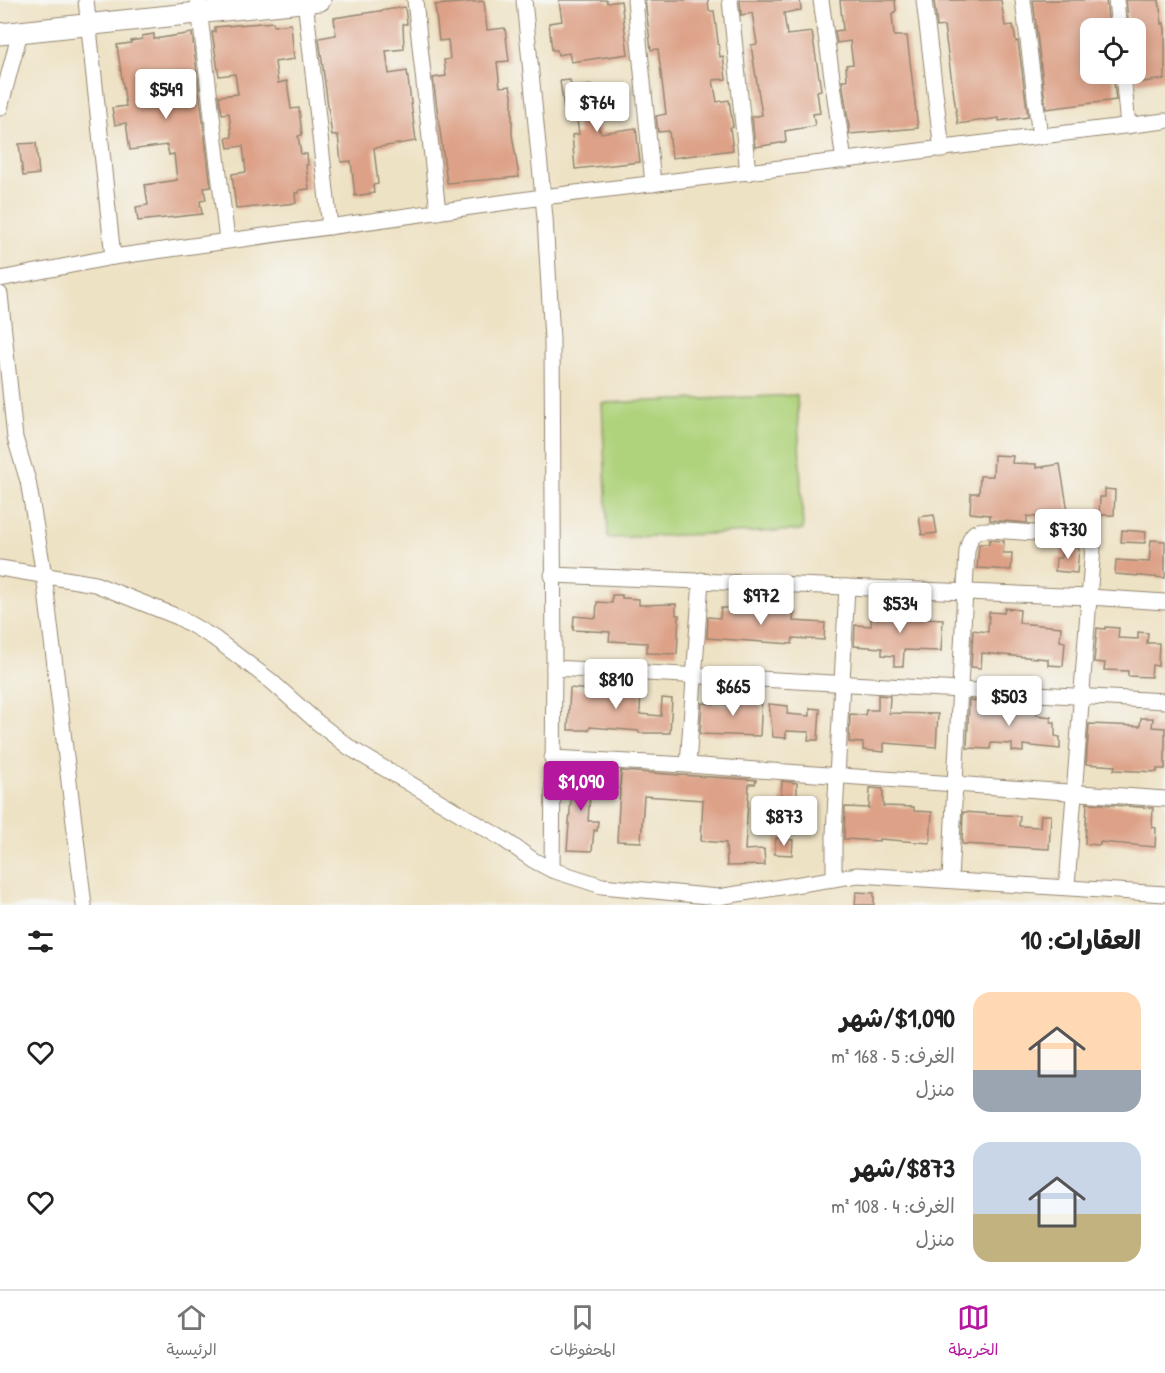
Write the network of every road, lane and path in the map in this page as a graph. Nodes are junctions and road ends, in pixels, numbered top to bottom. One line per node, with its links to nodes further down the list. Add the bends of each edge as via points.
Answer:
1 (86, 0): 13 (street)
2 (415, 0): 25 (street)
3 (524, 0): 24 (street)
4 (635, 0): 23 (street)
5 (730, 0): 22 (street)
6 (821, 0): 21 (street)
7 (924, 0): 20 (street)
8 (1023, 0): 19 (street)
9 (1116, 0): 12 (street)
10 (310, 1): 11 (main road); 26 (street)
11 (199, 6): 13 (main road); 27 (street)
12 (1118, 18)
13 (90, 25): 14 (main road); 28 (street)
14 (10, 33): 16 (street)
15 (1124, 84): 18 (street)
16 (0, 108)
17 (1165, 121): 18 (street)
18 (1128, 126): 19 (street)
19 (1040, 137): 20 (street)
20 (942, 150): 21 (street)
21 (844, 161): 22 (street)
22 (748, 173): 23 (street)
23 (653, 184): 24 (street)
24 (543, 197): 25 (street); 33 (street, via 552,339)
25 (438, 212): 26 (street)
26 (330, 227): 27 (street)
27 (227, 240): 28 (street)
28 (114, 257): 29 (street)
29 (0, 279)
30 (0, 294): 32 (street, via 15,438 28,481)
31 (0, 568): 32 (street)
32 (44, 575): 51 (street, via 95,584 196,627 271,681 350,748); 56 (street)
33 (552, 575): 34 (street); 39 (street)
34 (701, 580): 35 (street); 40 (street)
35 (847, 587): 36 (street); 41 (street)
36 (966, 592): 37 (street); 37 (street, via 969,540 974,532 991,530 1090,540 1093,561); 42 (street)
37 (1089, 597): 38 (street); 43 (street)
38 (1165, 602)
39 (554, 668): 40 (street); 45 (street)
40 (694, 675): 41 (street); 46 (street)
41 (842, 685): 42 (street); 47 (street)
42 (961, 690): 43 (street); 48 (street)
43 (1082, 698): 44 (street); 49 (street)
44 (1165, 701)
45 (552, 758): 46 (street); 51 (street)
46 (688, 765): 47 (street)
47 (838, 775): 48 (street); 52 (street)
48 (954, 783): 49 (street); 53 (street)
49 (1074, 791): 50 (street); 54 (street)
50 (1165, 799)
51 (552, 870): 52 (street, via 602,886 718,897)
52 (834, 879): 53 (street, via 858,875)
53 (950, 880): 54 (street)
54 (1067, 886): 55 (street)
55 (1165, 894)
56 (84, 905)

